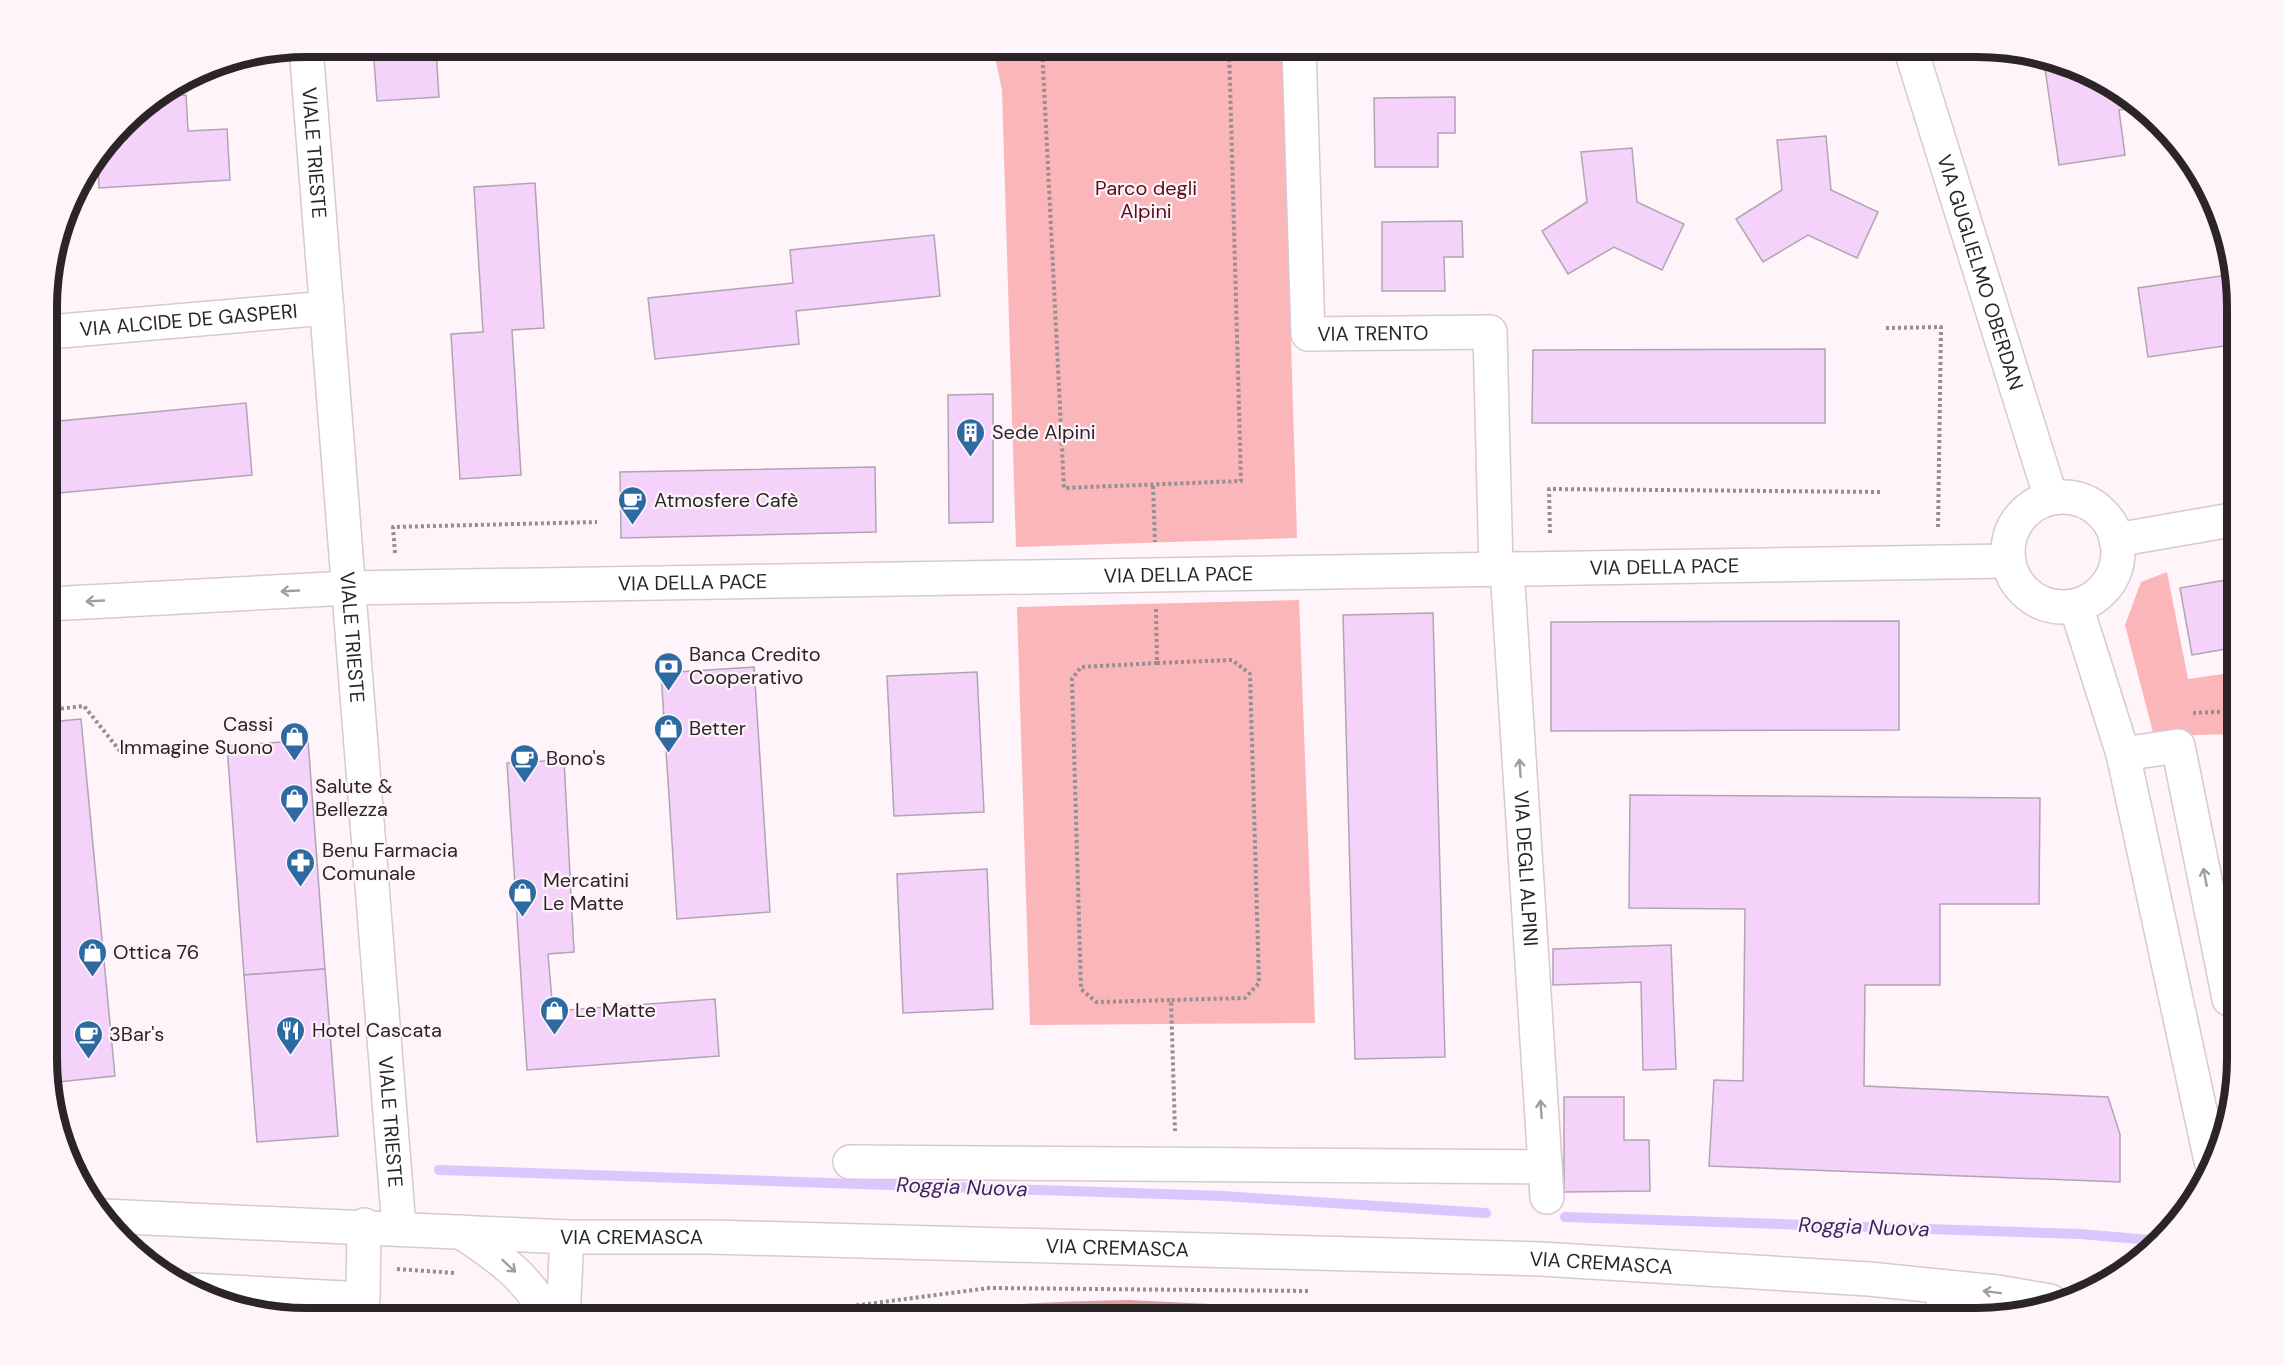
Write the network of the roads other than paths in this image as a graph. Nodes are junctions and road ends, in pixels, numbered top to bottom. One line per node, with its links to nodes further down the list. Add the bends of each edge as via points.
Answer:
1 (307, 57): 4 (street, VIALE TRIESTE)
2 (1299, 57): 10 (street, VIA TRENTO, via 1308,334 1490,332)
3 (1913, 57): 6 (street, VIA GUGLIELMO OBERDAN)
4 (327, 308): 5 (street, VIA ALCIDE DE GASPERI); 11 (street, VIALE TRIESTE)
5 (57, 331)
6 (2051, 498): 8 (street, via 2079,500 2096,508 2109,522); 9 (street, via 2020,517 2011,534)
7 (2227, 521): 8 (street)
8 (2116, 540): 13 (street, via 2118,557 2110,581 2099,594)
9 (2009, 561): 10 (street, VIA DELLA PACE); 13 (street, via 2019,586 2033,598 2049,606)
10 (1502, 569): 11 (street, VIA DELLA PACE); 20 (street, VIA DEGLI ALPINI, one-way to 10, via 1329,1167 1546,1182)
11 (348, 588): 12 (street, VIA DELLA PACE, one-way to 12); 23 (street, VIALE TRIESTE)
12 (57, 604)
13 (2076, 606): 14 (street)
14 (2123, 754): 15 (street, one-way to 14, via 2178,746); 18 (street)
15 (2224, 909): 16 (street)
16 (2227, 939)
17 (2227, 999): 18 (street)
18 (2176, 1000): 19 (street)
19 (2209, 1152)
20 (850, 1162)
21 (114, 1216): 22 (street, VIA CREMASCA)
22 (364, 1225): 23 (street, VIA CREMASCA); 27 (street, via 363,1299)
23 (399, 1228): 24 (street, VIA CREMASCA)
24 (461, 1232): 25 (street, VIA CREMASCA); 29 (street, one-way to 29, via 507,1262)
25 (567, 1237): 26 (street, VIA CREMASCA, via 711,1237 1541,1258); 30 (street)
26 (1869, 1278): 28 (street, VIA CREMASCA, one-way to 26); 31 (street, VIA CREMASCA)
27 (217, 1291)
28 (2040, 1299)
29 (544, 1308)
30 (563, 1308)
31 (1967, 1308)

